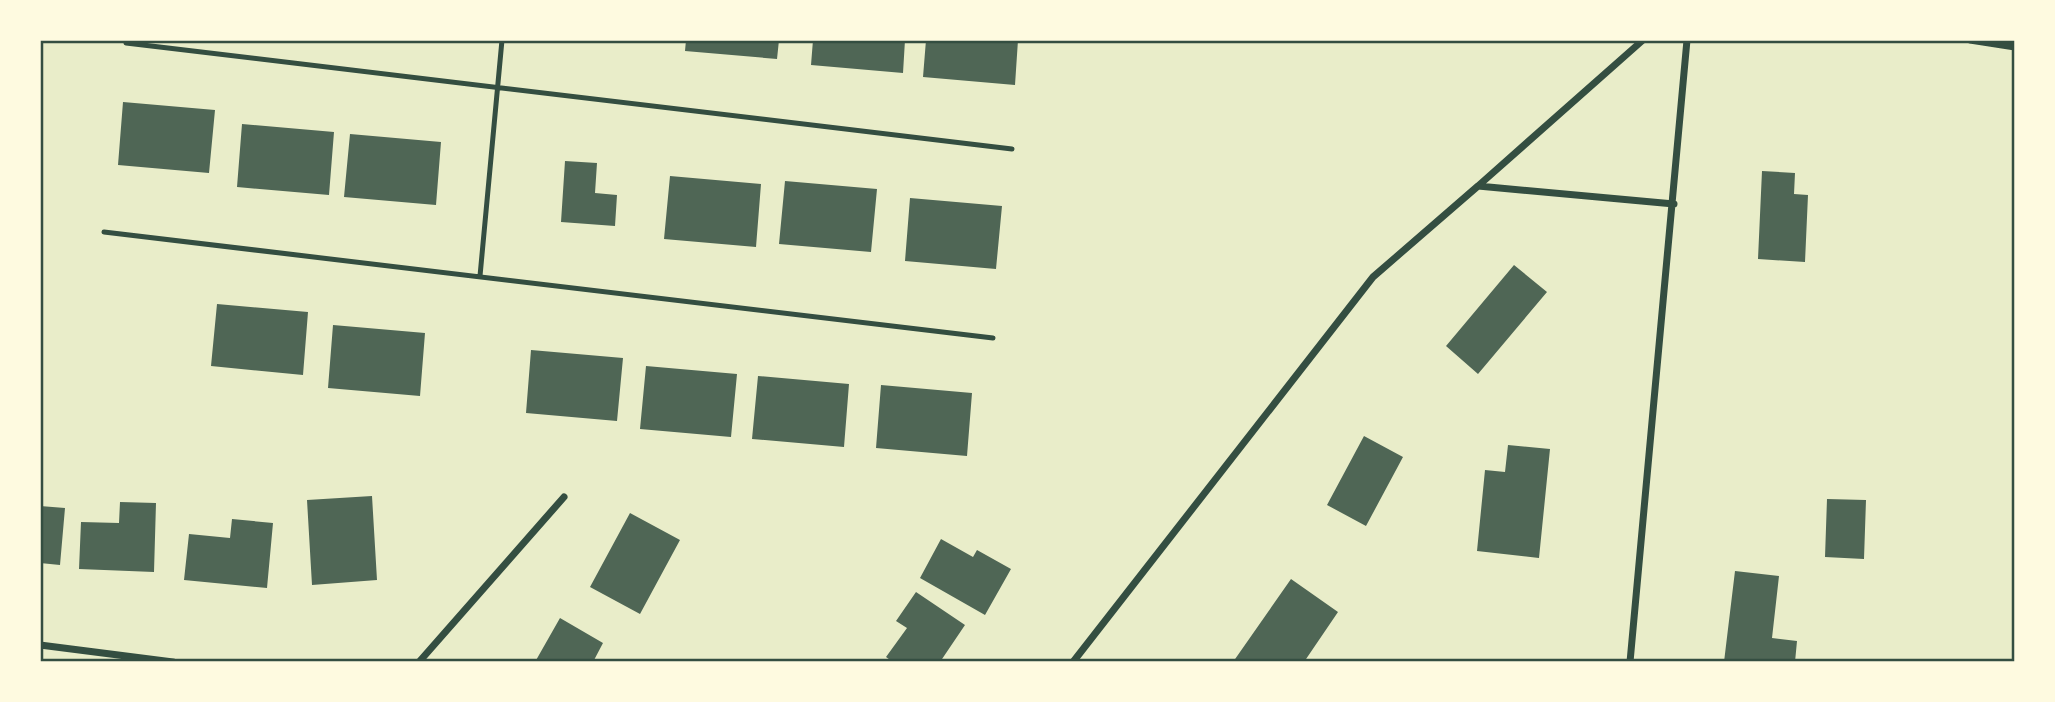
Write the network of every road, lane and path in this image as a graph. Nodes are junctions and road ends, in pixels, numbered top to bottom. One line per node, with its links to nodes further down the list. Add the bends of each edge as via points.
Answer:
1 (502, 40): 7 (lane)
2 (1643, 40): 9 (street)
3 (1687, 40): 10 (street)
4 (1970, 40): 6 (street)
5 (126, 43): 7 (lane)
6 (2015, 47)
7 (497, 88): 8 (lane); 12 (lane)
8 (1012, 149)
9 (1478, 186): 10 (street); 18 (street, via 1373,277)
10 (1674, 204): 19 (street)
11 (104, 232): 12 (lane)
12 (480, 276): 13 (lane)
13 (993, 338)
14 (564, 497): 17 (street)
15 (40, 645): 16 (street)
16 (173, 662)
17 (419, 662)
18 (1073, 662)
19 (1630, 662)

